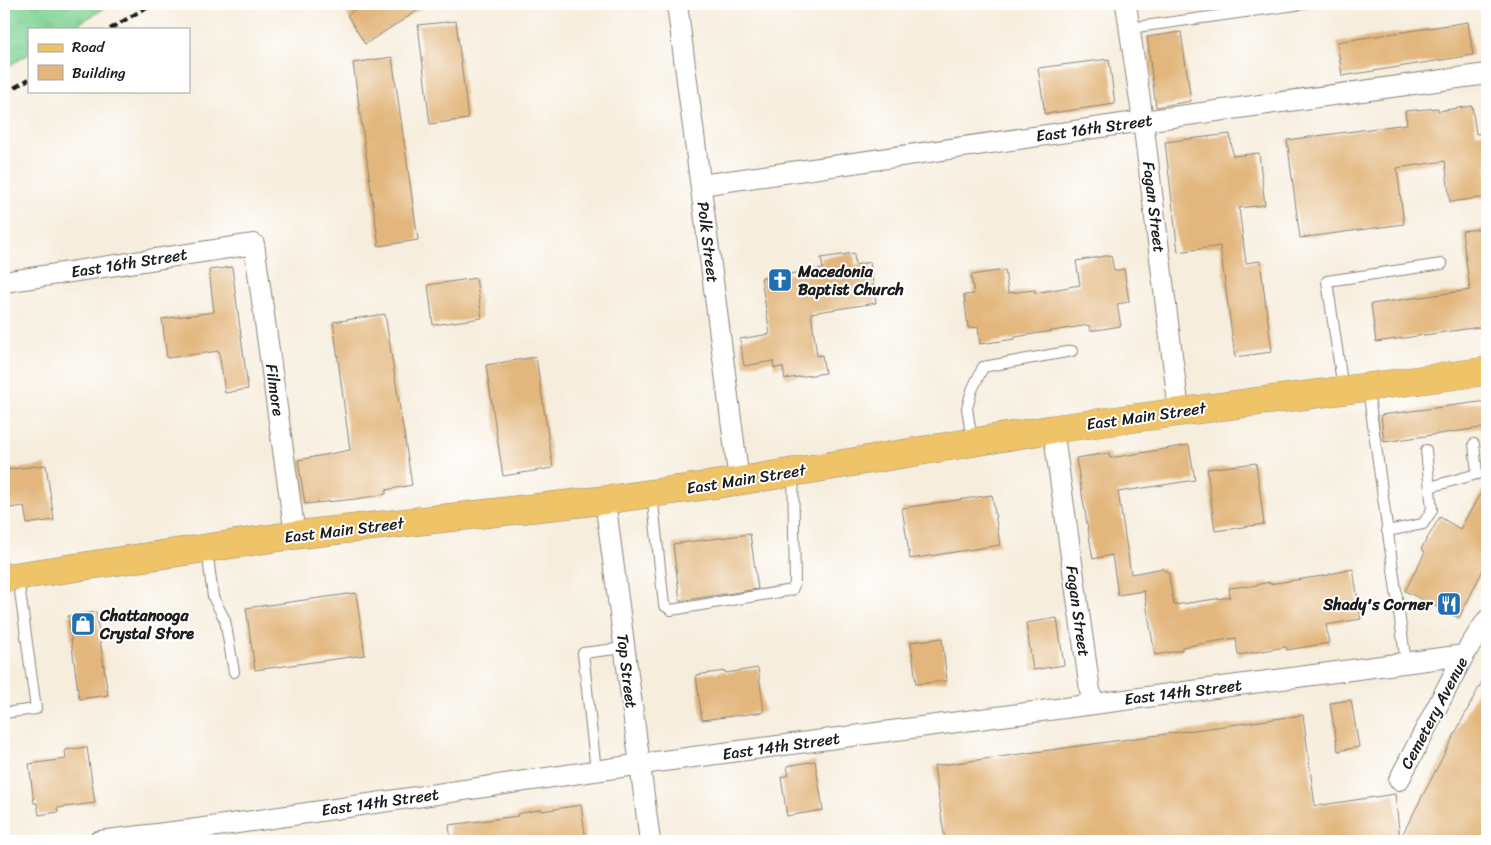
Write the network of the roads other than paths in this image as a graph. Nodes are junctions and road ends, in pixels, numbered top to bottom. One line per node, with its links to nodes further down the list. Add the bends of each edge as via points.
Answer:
1 (677, 4): 7 (street, Polk Street)
2 (1126, 4): 4 (street, Fagan Street)
3 (1303, 4): 4 (lane)
4 (1130, 28): 6 (street, Fagan Street)
5 (1487, 74): 6 (street, East 16th Street)
6 (1143, 121): 7 (street, East 16th Street); 14 (street, Fagan Street)
7 (701, 185): 20 (street, Polk Street)
8 (254, 244): 10 (street, East 16th Street); 25 (street, Filmore)
9 (1442, 264): 13 (lane, via 1328,281)
10 (4, 282)
11 (1072, 351): 16 (lane, via 983,367 967,408)
12 (1487, 371): 13 (main road, East Main Street)
13 (1355, 388): 14 (main road, East Main Street); 24 (lane)
14 (1179, 411): 15 (main road, East Main Street)
15 (1052, 429): 16 (main road, East Main Street); 33 (street, Fagan Street)
16 (973, 442): 19 (main road, East Main Street)
17 (1474, 444): 21 (lane, via 1477,474)
18 (1426, 450): 21 (lane)
19 (793, 472): 20 (main road, East Main Street); 22 (lane, via 796,583 792,590 671,610 664,605)
20 (739, 481): 22 (main road, East Main Street)
21 (1430, 487): 24 (lane, via 1432,510 1423,524)
22 (652, 493): 23 (main road, East Main Street)
23 (605, 500): 25 (main road, East Main Street); 29 (street, Top Street)
24 (1388, 531): 31 (lane)
25 (295, 535): 26 (main road, East Main Street)
26 (207, 548): 27 (main road, East Main Street); 32 (lane, via 213,597 225,620)
27 (11, 577): 34 (lane, via 36,709)
28 (1487, 620): 30 (street, Cemetery Avenue)
29 (624, 648): 35 (street, Top Street); 36 (lane, via 583,653)
30 (1464, 655): 31 (street, East 14th Street); 37 (street, Cemetery Avenue)
31 (1406, 663): 33 (street, East 14th Street)
32 (234, 672)
33 (1092, 704): 35 (street, East 14th Street)
34 (4, 713)
35 (639, 765): 36 (street, East 14th Street); 40 (street, Top Street)
36 (596, 771): 38 (street, East 14th Street)
37 (1398, 780)
38 (191, 836): 39 (street, East 14th Street)
39 (99, 841)
40 (650, 841)

